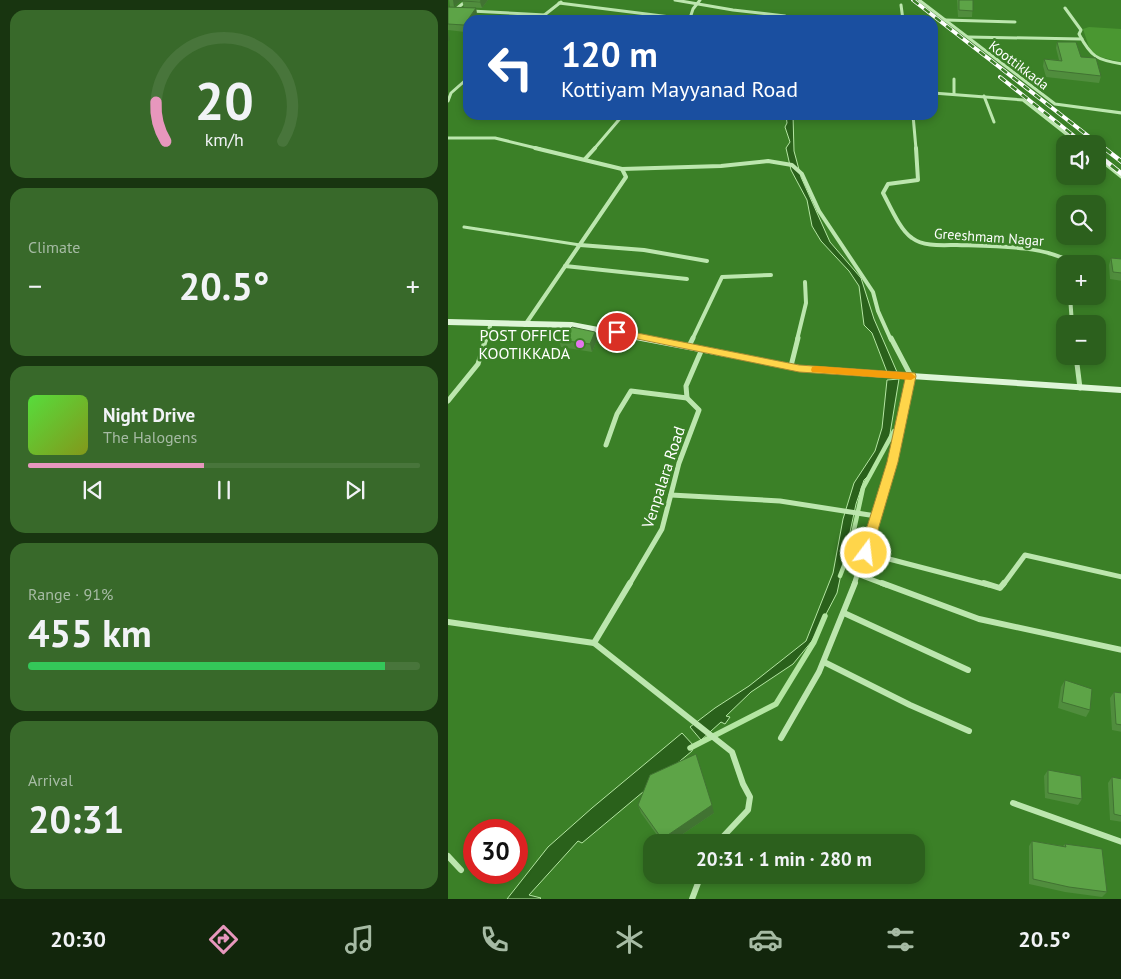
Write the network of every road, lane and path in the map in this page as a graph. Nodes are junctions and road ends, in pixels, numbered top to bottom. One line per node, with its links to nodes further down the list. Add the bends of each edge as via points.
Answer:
1 (467, 0): 11 (street)
2 (563, 0): 6 (street)
3 (675, 0): 7 (street)
4 (700, 0): 7 (street)
5 (918, 0): 17 (street, Koottikkada)
6 (559, 3): 12 (street); 13 (street)
7 (697, 4): 14 (street); 15 (street)
8 (901, 5): 16 (street)
9 (1065, 8): 20 (street, via 1081,30)
10 (448, 10): 11 (street)
11 (455, 10): 12 (street)
12 (545, 15)
13 (659, 15)
14 (693, 15)
15 (778, 15)
16 (902, 15)
17 (945, 20): 18 (street); 19 (street, Koottikkada)
18 (1014, 22)
19 (967, 37): 20 (street); 29 (street, Koottikkada, via 1055,104)
20 (1082, 39): 21 (street, via 1092,56)
21 (1122, 64)
22 (954, 79): 26 (street)
23 (463, 82): 24 (street)
24 (450, 93): 28 (street)
25 (938, 93): 26 (street)
26 (954, 94): 27 (street)
27 (984, 96): 32 (street); 33 (street, via 1023,100)
28 (448, 102)
29 (1122, 113)
30 (619, 120): 35 (street)
31 (913, 120): 41 (street, Greeshmam Nagar, via 918,180 888,184 884,193 893,214 911,238 931,245 989,246)
32 (994, 122)
33 (1068, 135)
34 (448, 138): 35 (street, via 495,138)
35 (585, 159): 37 (street)
36 (1106, 165): 38 (street)
37 (622, 169): 40 (street, via 626,177); 55 (street, via 768,161 792,165 802,174 819,211 873,292 886,330)
38 (1122, 178)
39 (464, 226): 40 (lane)
40 (580, 245): 42 (street, via 638,248); 43 (street)
41 (1060, 255)
42 (707, 261)
43 (565, 266): 45 (street); 49 (street)
44 (771, 275): 50 (street, via 722,278)
45 (687, 279)
46 (804, 282): 53 (street, via 806,303)
47 (448, 322): 48 (main road)
48 (491, 323): 49 (main road); 59 (street, via 478,364)
49 (524, 325): 50 (main road, via 572,325)
50 (689, 346): 51 (main road)
51 (702, 349): 53 (main road); 58 (street, via 686,386)
52 (1077, 365): 56 (street)
53 (791, 366): 54 (main road)
54 (872, 374): 55 (street)
55 (911, 376): 56 (main road); 62 (street, via 893,462)
56 (1080, 388): 57 (main road)
57 (1122, 390)
58 (687, 398): 60 (street, via 631,391 617,414); 61 (street, Venpalara Road, via 699,410)
59 (448, 402)
60 (606, 445)
61 (671, 495): 62 (street, via 780,501); 68 (street, Venpalara Road, via 662,529)
62 (876, 516): 63 (street)
63 (866, 553): 64 (street); 65 (street, via 1000,588 1025,555)
64 (857, 574): 66 (street); 69 (street, via 978,619)
65 (1122, 578)
66 (844, 613): 70 (street); 71 (street)
67 (448, 622): 68 (street)
68 (594, 643): 75 (street, via 732,752 750,797 748,810)
69 (1122, 650)
70 (824, 662): 72 (street); 73 (street)
71 (968, 670)
72 (969, 731)
73 (780, 738)
74 (1013, 803): 76 (street)
75 (726, 834)
76 (1122, 842)
77 (448, 856): 78 (street)
78 (461, 870)
79 (698, 884): 80 (street)
80 (692, 899)

